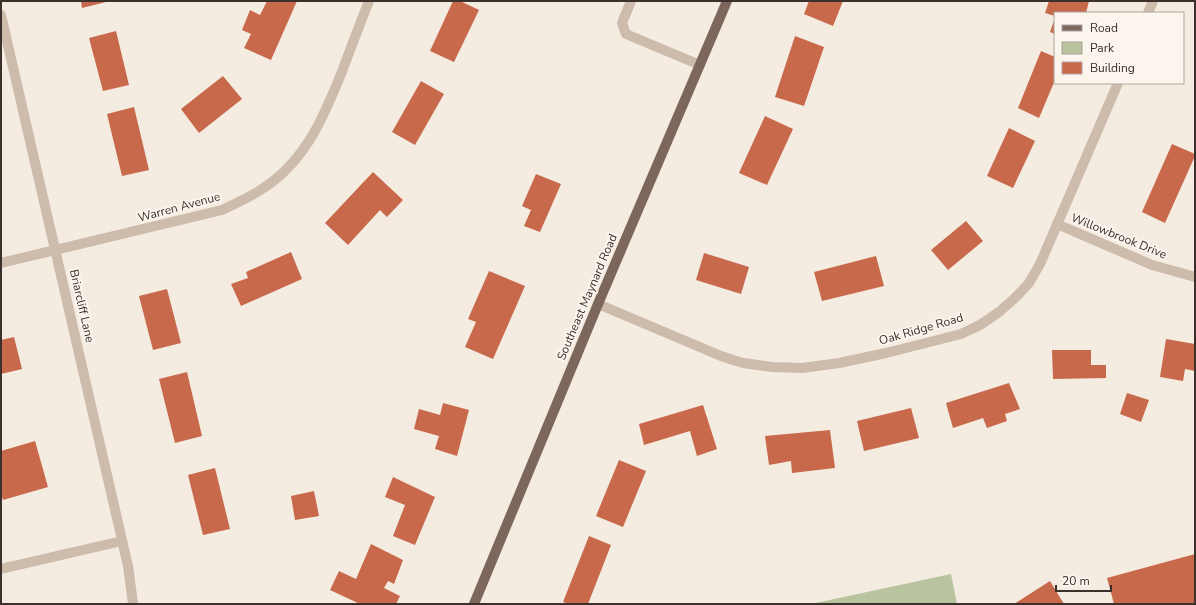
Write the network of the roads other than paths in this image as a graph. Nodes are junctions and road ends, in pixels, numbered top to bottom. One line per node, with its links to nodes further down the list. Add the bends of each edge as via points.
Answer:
1 (369, 1): 10 (street, Warren Avenue, via 325,113 313,136 298,158 266,187 222,210)
2 (631, 1): 7 (street, via 622,23 626,34)
3 (727, 1): 7 (main road, Southeast Maynard Road)
4 (1153, 1): 5 (street)
5 (1148, 12)
6 (1, 15): 10 (street, Briarcliff Lane)
7 (700, 65): 13 (main road, Southeast Maynard Road)
8 (1118, 84): 9 (street, Oak Ridge Road)
9 (1058, 224): 12 (street, Willowbrook Drive, via 1152,265); 13 (street, Oak Ridge Road, via 1029,283 1002,309 980,325 955,336 839,363 802,368 772,367 743,362 721,356)
10 (56, 250): 11 (street, Warren Avenue); 14 (street, Briarcliff Lane)
11 (1, 263)
12 (1195, 277)
13 (598, 304): 17 (main road, Southeast Maynard Road)
14 (122, 541): 15 (street); 16 (street, Briarcliff Lane)
15 (1, 569)
16 (133, 604)
17 (474, 604)

